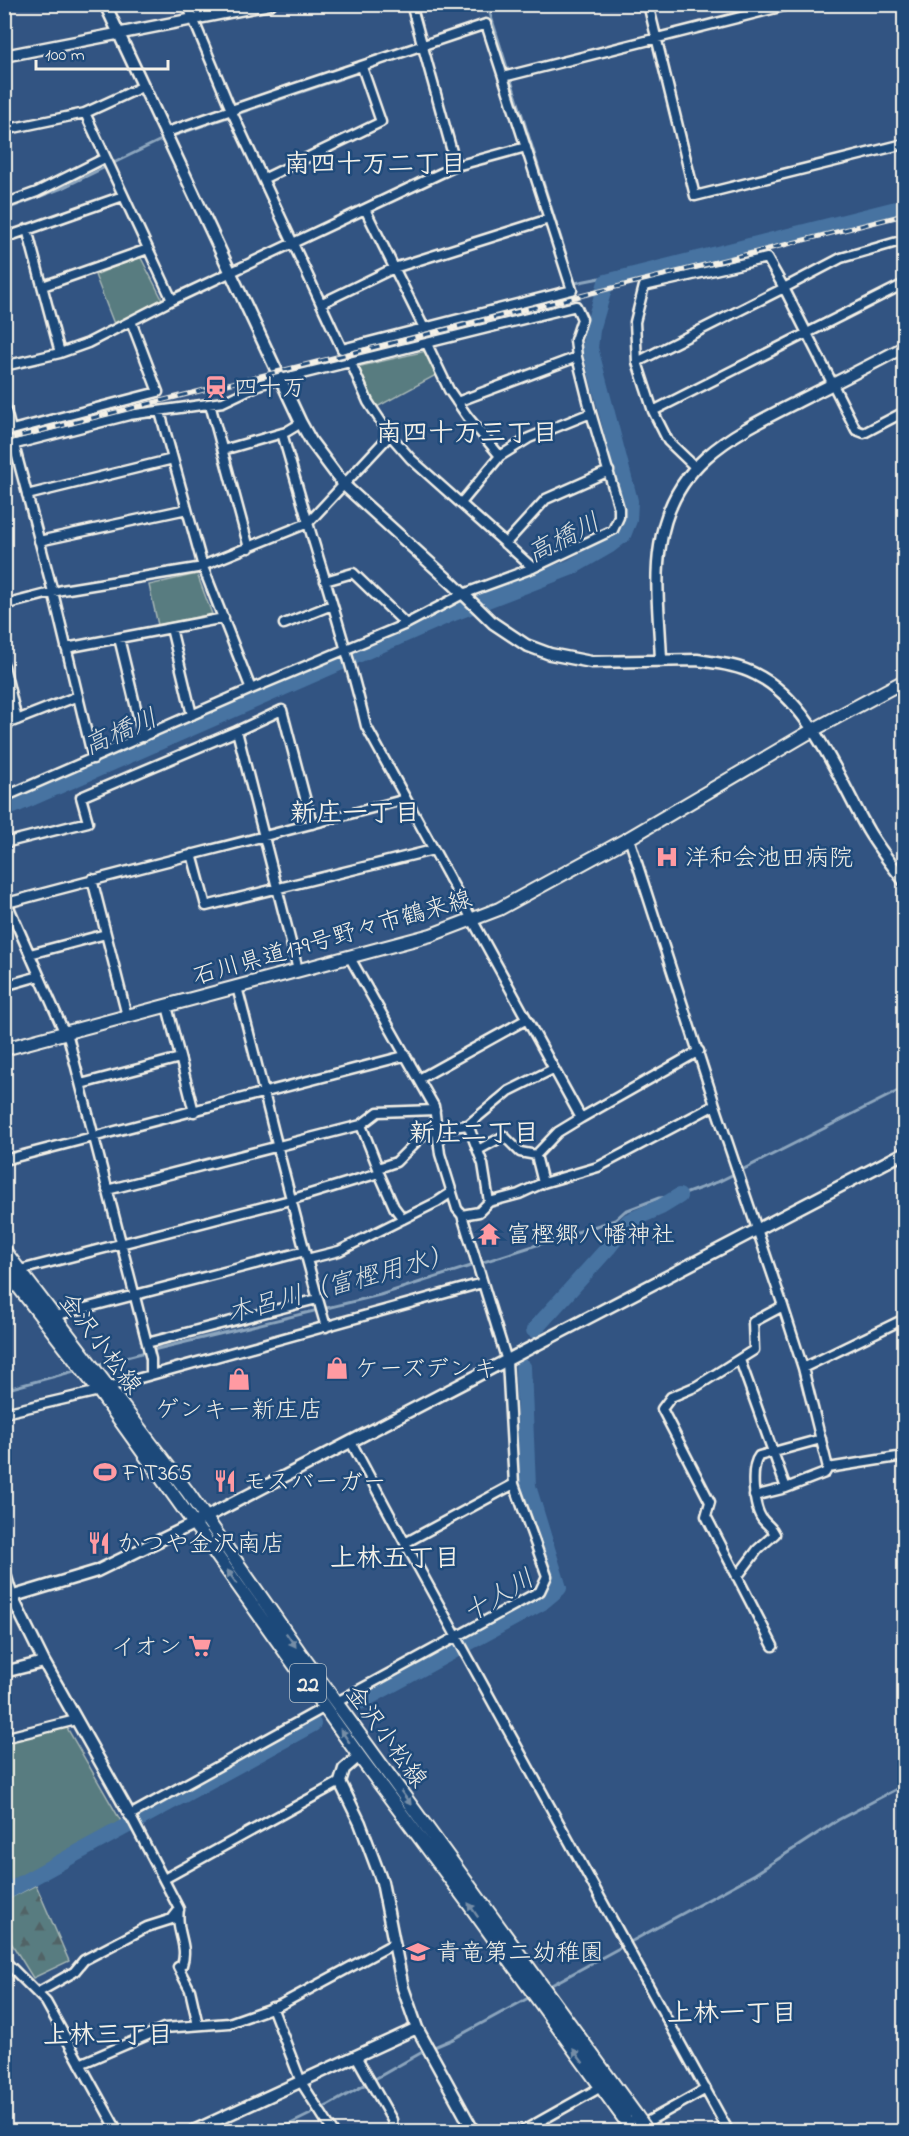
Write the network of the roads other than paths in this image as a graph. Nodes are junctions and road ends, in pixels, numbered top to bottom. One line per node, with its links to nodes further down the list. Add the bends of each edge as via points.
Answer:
1 (105, 4): 8 (street)
2 (188, 4): 7 (street)
3 (270, 4): 7 (street)
4 (411, 4): 10 (street)
5 (648, 4): 9 (street)
6 (792, 4): 9 (street)
7 (193, 20): 8 (street); 16 (street)
8 (120, 34): 11 (street); 14 (street)
9 (656, 39): 13 (street); 19 (street, via 695,196)
10 (422, 46): 12 (street); 13 (street, via 486,24); 22 (street)
11 (4, 56)
12 (362, 67): 16 (street); 23 (street, via 381,122)
13 (507, 76): 20 (street)
14 (144, 86): 15 (street); 18 (street)
15 (85, 113): 17 (street); 21 (street)
16 (233, 114): 18 (street); 23 (street)
17 (4, 130)
18 (166, 137): 34 (street)
19 (904, 144)
20 (526, 147): 22 (street); 27 (street)
21 (107, 163): 24 (street); 25 (street)
22 (456, 166): 26 (street)
23 (263, 179): 31 (street)
24 (123, 196): 28 (street); 32 (street)
25 (4, 204)
26 (365, 209): 31 (street); 33 (street)
27 (549, 219): 33 (street); 41 (street, via 572,290)
28 (27, 230): 29 (street); 36 (street)
29 (4, 238)
30 (904, 240): 37 (street, via 841,258)
31 (292, 243): 34 (street); 39 (street)
32 (148, 249): 36 (street); 38 (street)
33 (394, 268): 39 (street); 41 (street)
34 (231, 273): 38 (street); 50 (street)
35 (904, 284): 42 (street)
36 (43, 286): 45 (street)
37 (784, 288): 42 (street); 47 (street); 47 (street, via 767,258 644,286 635,322)
38 (172, 300): 40 (street)
39 (322, 303): 41 (street, via 342,349)
40 (131, 321): 45 (street); 60 (street, via 158,392)
41 (424, 328)
42 (806, 334): 51 (street); 55 (street)
43 (427, 344): 46 (street, via 576,306 582,319 575,340); 48 (street); 52 (street)
44 (904, 347): 51 (street)
45 (60, 353): 49 (street)
46 (577, 357): 52 (street); 58 (street)
47 (637, 362): 55 (street)
48 (351, 363): 50 (street); 62 (street, via 368,402)
49 (4, 366)
50 (280, 380): 54 (street); 59 (street)
51 (832, 385): 57 (street, via 856,430 864,433); 67 (street, via 739,432)
52 (458, 402): 65 (street)
53 (4, 403): 60 (street)
54 (210, 404): 56 (street); 64 (street)
55 (653, 411): 67 (street, via 668,441)
56 (160, 412): 63 (street); 66 (street)
57 (904, 412)
58 (591, 413): 65 (street, via 529,438); 68 (street)
59 (301, 423): 61 (street); 69 (street)
60 (8, 431)
61 (282, 433): 64 (street); 73 (street)
62 (390, 435): 69 (street); 71 (street)
63 (9, 446): 70 (street)
64 (223, 450): 76 (street)
65 (500, 456): 71 (street)
66 (173, 459): 70 (street); 72 (street)
67 (695, 467): 91 (street, via 674,501 660,545)
68 (609, 471): 75 (street, via 546,499); 78 (street, via 619,508 613,530)
69 (344, 485): 73 (street); 81 (street)
70 (27, 495): 74 (street)
71 (461, 503): 75 (street)
72 (188, 509): 74 (street); 77 (street)
73 (308, 523): 76 (street); 79 (street)
74 (39, 541): 80 (street)
75 (505, 544): 78 (street)
76 (249, 548): 77 (street)
77 (203, 567): 80 (street); 84 (street)
78 (533, 568): 81 (street)
79 (325, 581): 83 (street); 86 (street, via 352,573)
80 (53, 592): 82 (street); 89 (street)
81 (467, 597): 86 (street); 91 (street, via 484,615 526,645 591,662)
82 (4, 605)
83 (332, 605): 85 (street); 90 (street)
84 (224, 618): 87 (street); 94 (street)
85 (284, 624)
86 (406, 624): 90 (street)
87 (171, 628): 88 (street); 96 (street)
88 (119, 638): 89 (street); 101 (street)
89 (66, 648): 95 (street)
90 (345, 651): 94 (street); 104 (street, via 366,726)
91 (661, 661): 99 (street, via 713,662 755,674 778,688)
92 (4, 666): 97 (street)
93 (904, 681): 99 (main road, 石川県道179号野々市鶴来線)
94 (250, 689): 96 (street)
95 (78, 696): 97 (street); 102 (street)
96 (192, 715): 101 (street)
97 (17, 720): 98 (street)
98 (4, 725)
99 (813, 730): 107 (main road, 石川県道179号野々市鶴来線); 112 (street, via 870,833)
100 (237, 731): 105 (street, via 282,710); 106 (street); 108 (street, via 81,797 88,822)
101 (143, 737): 102 (street)
102 (93, 759): 103 (street)
103 (4, 797)
104 (406, 799): 105 (street); 109 (street)
105 (312, 824): 106 (street)
106 (263, 837): 110 (street); 113 (street)
107 (629, 838): 115 (main road, 石川県道179号野々市鶴来線); 128 (street)
108 (4, 843)
109 (433, 850): 113 (street); 115 (street)
110 (192, 854): 111 (street); 113 (street, via 206,906)
111 (92, 879): 114 (street); 116 (street)
112 (904, 881)
113 (276, 888): 119 (street)
114 (6, 899): 117 (street)
115 (472, 920): 118 (main road, 石川県道179号野々市鶴来線); 125 (street)
116 (106, 934): 117 (street); 124 (street)
117 (30, 954): 120 (street)
118 (350, 956): 119 (main road, 石川県道179号野々市鶴来線); 129 (street)
119 (298, 970): 122 (main road, 石川県道179号野々市鶴来線)
120 (39, 976): 121 (street); 126 (street)
121 (4, 986)
122 (237, 987): 123 (main road, 石川県道179号野々市鶴来線); 134 (street)
123 (166, 1006): 124 (main road, 石川県道179号野々市鶴来線); 130 (street)
124 (127, 1016): 126 (main road, 石川県道179号野々市鶴来線)
125 (527, 1019): 131 (street); 132 (street)
126 (67, 1032): 127 (main road, 石川県道179号野々市鶴来線); 133 (street)
127 (4, 1049)
128 (699, 1051): 135 (street); 138 (street)
129 (404, 1056): 132 (street); 134 (street)
130 (180, 1058): 133 (street); 137 (street)
131 (553, 1069): 138 (street); 140 (street, via 509,1091)
132 (419, 1079): 136 (street)
133 (81, 1084): 142 (street)
134 (265, 1093): 137 (street); 143 (street)
135 (715, 1105): 149 (street, via 598,1167); 156 (street)
136 (435, 1110): 139 (street, via 378,1112); 141 (street)
137 (194, 1112): 142 (street)
138 (581, 1118): 145 (street, via 558,1132)
139 (361, 1125): 143 (street); 148 (street)
140 (468, 1125): 141 (street); 144 (street)
141 (437, 1129): 148 (street, via 420,1138 396,1162); 151 (street)
142 (94, 1136): 147 (street); 150 (street)
143 (278, 1146): 150 (street); 152 (street)
144 (478, 1150): 145 (street, via 504,1136 520,1152); 153 (street)
145 (536, 1155): 149 (street)
146 (903, 1157): 156 (street)
147 (4, 1160)
148 (378, 1171): 152 (street); 155 (street)
149 (543, 1183): 153 (street)
150 (107, 1190): 157 (street)
151 (452, 1192): 154 (street); 155 (street)
152 (290, 1200): 157 (street); 159 (street)
153 (489, 1202): 154 (street, via 478,1212)
154 (462, 1215): 162 (street)
155 (403, 1219): 159 (street, via 339,1251)
156 (758, 1230): 165 (street); 171 (street)
157 (120, 1243): 161 (street); 163 (street)
158 (4, 1250): 161 (main road, 金沢小松線 / 22)
159 (306, 1255): 163 (street); 164 (street)
160 (4, 1268): 173 (main road, 金沢小松線 / 22)
161 (20, 1270): 166 (main road, 金沢小松線 / 22)
162 (482, 1282): 168 (street); 171 (street)
163 (134, 1294): 166 (street); 169 (street)
164 (318, 1302): 168 (street); 169 (street)
165 (783, 1306): 170 (street, via 753,1322 754,1350); 172 (street)
166 (54, 1316): 173 (main road, 金沢小松線 / 22)
167 (904, 1319): 172 (street)
168 (326, 1327): 174 (street)
169 (148, 1346): 174 (street)
170 (740, 1360): 179 (street); 189 (street, via 672,1397 662,1409 711,1502 706,1516)
171 (507, 1361): 178 (street); 182 (street)
172 (803, 1368): 177 (street)
173 (88, 1369): 175 (main road, 金沢小松線 / 22)
174 (151, 1375): 175 (street)
175 (103, 1389): 176 (street); 185 (main road, 金沢小松線 / 22); 186 (main road, 金沢小松線 / 22)
176 (4, 1413)
177 (821, 1439): 179 (street); 181 (street)
178 (351, 1442): 185 (street); 187 (street)
179 (774, 1451): 183 (street); 184 (street, via 755,1461)
180 (904, 1456): 181 (street)
181 (828, 1468): 183 (street, via 825,1473)
182 (514, 1484): 187 (street); 191 (street, via 547,1576 540,1592)
183 (786, 1488): 184 (street)
184 (754, 1496): 189 (street, via 762,1519 775,1534)
185 (205, 1516): 186 (street); 195 (main road, 金沢小松線 / 22, one-way to 195)
186 (193, 1524): 190 (street, via 97,1571); 195 (main road, 金沢小松線 / 22, one-way to 186)
187 (405, 1543): 191 (street)
188 (4, 1571): 190 (street)
189 (737, 1577): 192 (street)
190 (8, 1598): 193 (street)
191 (459, 1638): 195 (street); 214 (street)
192 (773, 1646)
193 (44, 1662): 194 (street); 196 (street)
194 (4, 1672)
195 (331, 1705): 198 (main road, 金沢小松線 / 22, one-way to 195); 200 (street); 206 (main road, 金沢小松線 / 22, one-way to 206)
196 (76, 1720): 197 (street); 200 (street)
197 (4, 1738)
198 (359, 1756): 199 (street, via 344,1769); 206 (main road, 金沢小松線 / 22, one-way to 198)
199 (340, 1782): 201 (street); 203 (street, via 382,1882)
200 (132, 1821): 201 (street)
201 (164, 1879): 202 (street)
202 (179, 1909): 205 (street, via 172,1919 147,1927 84,1960 74,1972); 208 (street, via 177,1922 186,1954 178,1967 190,1990)
203 (393, 1944): 207 (street); 209 (street)
204 (4, 1960): 205 (street)
205 (37, 1993): 211 (street, via 46,2002)
206 (540, 1993): 213 (main road, 金沢小松線 / 22, one-way to 206); 215 (main road, 金沢小松線 / 22)
207 (272, 2007): 208 (street, via 229,2024); 212 (street)
208 (198, 2025): 211 (street, via 164,2028)
209 (417, 2028): 210 (street); 220 (street)
210 (356, 2056): 212 (street); 219 (street, via 392,2120)
211 (80, 2064): 216 (street)
212 (302, 2082): 217 (street); 218 (street)
213 (601, 2087): 215 (main road, 金沢小松線 / 22); 221 (street)
214 (706, 2089): 215 (street); 223 (street)
215 (631, 2125): 222 (main road, 金沢小松線 / 22, bridge)
216 (118, 2132)
217 (191, 2132)
218 (333, 2132)
219 (393, 2132)
220 (474, 2132)
221 (521, 2132)
222 (648, 2132)
223 (729, 2132)

